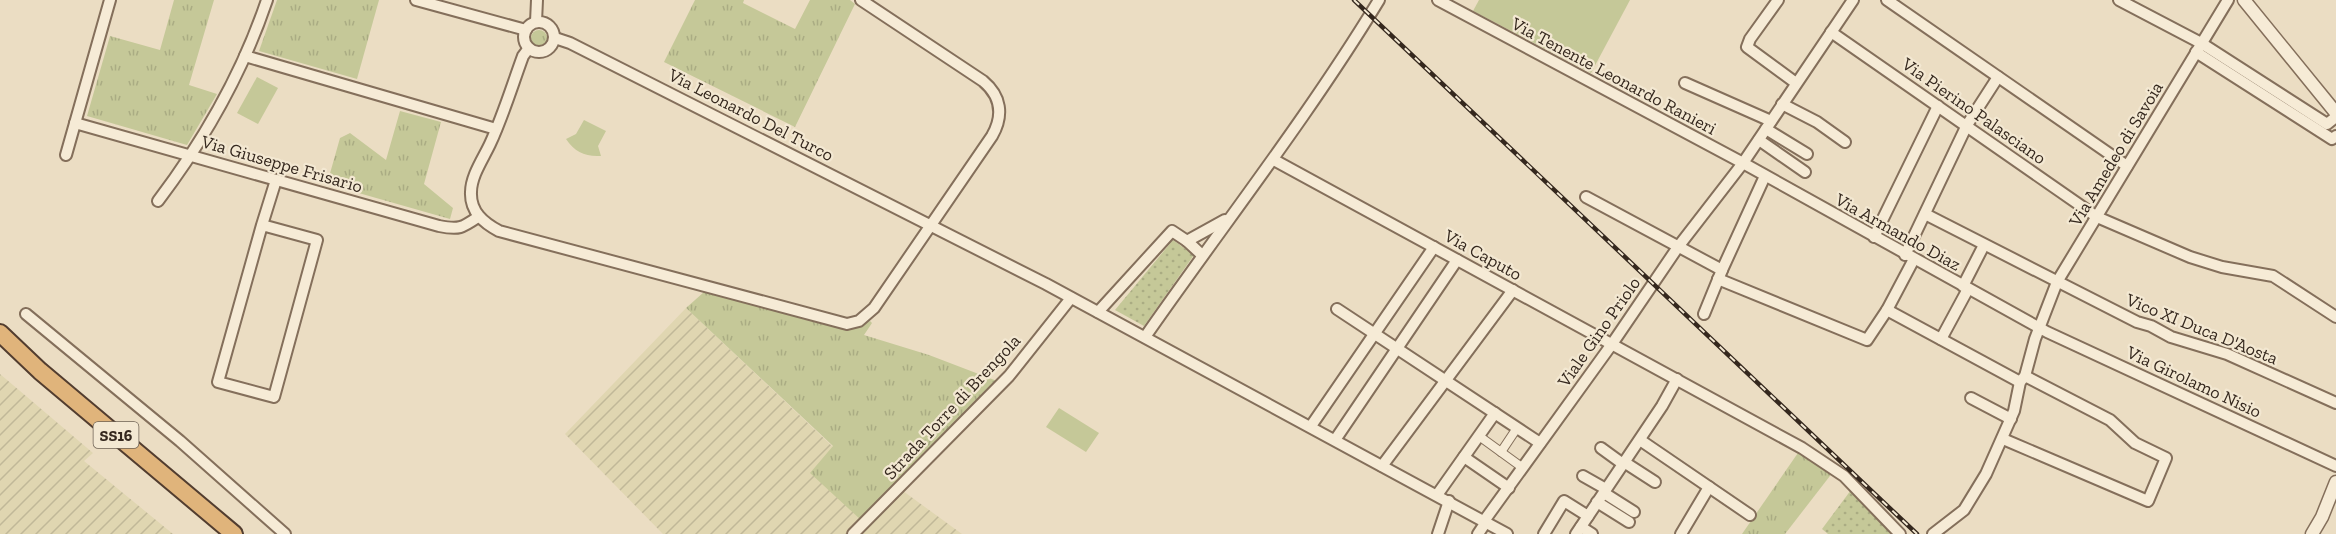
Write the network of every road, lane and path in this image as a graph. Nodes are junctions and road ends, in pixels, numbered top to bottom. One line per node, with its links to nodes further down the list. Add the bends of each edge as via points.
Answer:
1 (110, 0): 27 (street)
2 (267, 0): 20 (street)
3 (416, 0): 15 (street)
4 (537, 0): 14 (street)
5 (861, 0): 50 (street, via 982,81 997,97 1000,108 996,130)
6 (1379, 0): 37 (street)
7 (1438, 0): 38 (street, Via Tenente Leonardo Ranieri)
8 (1778, 0): 23 (street, via 1748,47)
9 (1853, 0): 16 (street, Viale Gino Priolo)
10 (1887, 0): 21 (street)
11 (2119, 0): 19 (street)
12 (2228, 0): 19 (street, Via Amedeo di Savoia)
13 (2244, 0): 26 (street)
14 (536, 22): 15 (street); 17 (street, via 547,24)
15 (526, 30): 18 (street, via 524,40)
16 (1831, 32): 23 (street, Viale Gino Priolo); 25 (street, Via Pierino Palasciano)
17 (555, 38): 18 (street, via 544,52); 50 (street, Via Leonardo Del Turco)
18 (529, 48): 30 (street)
19 (2199, 48): 26 (street, via 2327,124); 31 (street, via 2332,139); 39 (street, Via Amedeo di Savoia)
20 (245, 56): 30 (street); 36 (street)
21 (1998, 77): 29 (street); 39 (street)
22 (1685, 83): 28 (street)
23 (1796, 83): 24 (street, Viale Gino Priolo)
24 (1782, 104): 28 (street, Viale Gino Priolo); 33 (street)
25 (1938, 106): 29 (street, Via Pierino Palasciano); 51 (street)
26 (2336, 115)
27 (75, 123): 35 (street); 36 (street, Via Giuseppe Frisario)
28 (1769, 125): 32 (street, Viale Gino Priolo); 34 (street)
29 (1967, 125): 45 (street); 48 (street, Via Pierino Palasciano)
30 (496, 129): 47 (street, via 471,192)
31 (2336, 136)
32 (1759, 140): 38 (street, Viale Gino Priolo); 40 (street)
33 (1845, 142)
34 (1807, 154)
35 (66, 155)
36 (191, 156): 42 (street, Via Giuseppe Frisario); 44 (street)
37 (1274, 160): 46 (street); 54 (street, Via Caputo)
38 (1743, 163): 41 (street, Via Armando Diaz); 55 (street, Viale Gino Priolo)
39 (2127, 166): 48 (street, Via Amedeo di Savoia)
40 (1805, 172)
41 (1765, 176): 51 (street, Via Armando Diaz); 59 (street)
42 (276, 180): 47 (street, Via Giuseppe Frisario, via 455,230); 49 (street)
43 (1586, 197): 55 (street)
44 (158, 201)
45 (1924, 214): 53 (street, Vico XI Duca D'Aosta); 57 (street)
46 (1230, 216): 52 (street); 56 (street)
47 (478, 217): 50 (street, via 499,231 847,324 859,321 874,308)
48 (2097, 217): 60 (street, Via Amedeo di Savoia); 69 (street, Via Pierino Palasciano, via 2190,257 2273,276)
49 (262, 225): 49 (street, via 218,382 274,397 317,240)
50 (931, 226): 63 (street, Via Leonardo Del Turco)
51 (1874, 237): 57 (street, Via Armando Diaz)
52 (1187, 241): 56 (street); 66 (street, via 1172,231)
53 (1984, 245): 60 (street, Vico XI Duca D'Aosta); 61 (street)
54 (1434, 247): 58 (street, Via Caputo); 72 (street)
55 (1678, 247): 59 (street); 75 (street, Viale Gino Priolo)
56 (1202, 255): 73 (street)
57 (1910, 257): 61 (street, Via Armando Diaz); 65 (street)
58 (1457, 260): 62 (street, Via Caputo); 77 (street)
59 (1722, 277): 65 (street, via 1867,340); 68 (street)
60 (2057, 282): 70 (street, Via Amedeo di Savoia); 82 (street, Vico XI Duca D'Aosta, via 2171,337 2227,354)
61 (1966, 287): 70 (street, Via Armando Diaz); 74 (street)
62 (1513, 290): 75 (street, Via Caputo); 80 (street)
63 (1071, 298): 66 (street, Via Leonardo Del Turco); 115 (street, Strada Torre di Brengola, via 1009,376)
64 (1337, 309): 72 (street)
65 (1887, 310): 74 (street)
66 (1098, 312): 73 (street, Via Leonardo Del Turco)
67 (26, 314): 114 (street)
68 (1704, 314)
69 (2336, 317)
70 (2039, 327): 79 (street, Via Amedeo di Savoia); 97 (street, Via Girolamo Nisio)
71 (0, 333): 113 (highway, SS16)
72 (1374, 334): 77 (street); 85 (street)
73 (1145, 337): 85 (street, Via Leonardo Del Turco)
74 (1941, 339): 79 (street)
75 (1612, 344): 78 (street, Via Caputo); 91 (street, Viale Gino Priolo)
76 (0, 348): 112 (highway, SS16)
77 (1397, 349): 80 (street); 89 (street)
78 (1677, 379): 90 (street); 122 (street, Via Caputo, via 1828,464)
79 (2023, 379): 84 (street, Via Amedeo di Savoia); 88 (street, via 2110,420 2135,443 2166,458 2148,501)
80 (1445, 380): 83 (street); 96 (street)
81 (1971, 398): 84 (street)
82 (2336, 403)
83 (1495, 414): 86 (street); 87 (street)
84 (2011, 419): 88 (street, Via Amedeo di Savoia)
85 (1311, 426): 89 (street, Via Leonardo Del Turco)
86 (1517, 428): 91 (street); 93 (street)
87 (1479, 436): 93 (street); 94 (street)
88 (2003, 439): 123 (street, Via Amedeo di Savoia, via 1964,510)
89 (1335, 440): 96 (street, Via Leonardo Del Turco)
90 (1640, 440): 95 (street); 103 (street)
91 (1540, 443): 98 (street, Viale Gino Priolo)
92 (1601, 448): 95 (street)
93 (1501, 452): 98 (street)
94 (1464, 457): 102 (street); 105 (street)
95 (1624, 463): 100 (street); 104 (street)
96 (1382, 466): 105 (street, Via Leonardo Del Turco)
97 (2336, 466)
98 (1523, 468): 102 (street, Viale Gino Priolo)
99 (1583, 477): 104 (street)
100 (1655, 482)
101 (2336, 482): 124 (street)
102 (1509, 488): 110 (street, Viale Gino Priolo)
103 (1709, 488): 108 (street); 121 (street)
104 (1605, 491): 107 (street); 107 (street, via 1631,517)
105 (1437, 495): 106 (street, Via Leonardo Del Turco)
106 (1449, 501): 110 (street, Via Leonardo Del Turco); 116 (street)
107 (1597, 502): 109 (street)
108 (1750, 515)
109 (1588, 516): 111 (street); 119 (street, via 1564,501)
110 (1485, 522): 117 (street, Viale Gino Priolo); 118 (street, Via Leonardo Del Turco)
111 (1579, 530): 120 (street)
112 (216, 534)
113 (234, 534)
114 (285, 534)
115 (853, 534)
116 (1438, 534)
117 (1478, 534)
118 (1507, 534)
119 (1544, 534)
120 (1592, 534)
121 (1681, 534)
122 (1900, 534)
123 (1933, 534)
124 (2312, 534)

